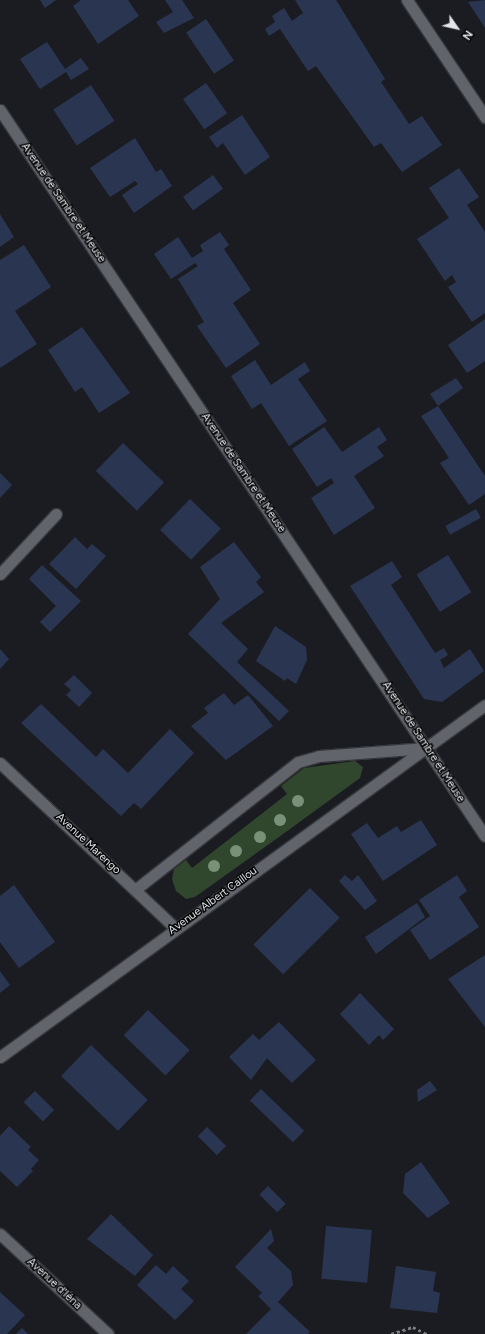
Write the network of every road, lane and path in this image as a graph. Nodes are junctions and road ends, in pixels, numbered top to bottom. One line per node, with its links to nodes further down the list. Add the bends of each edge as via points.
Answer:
1 (407, 0): 3 (street)
2 (0, 110): 7 (street, Avenue de Sambre et Meuse)
3 (485, 117)
4 (56, 514): 5 (street)
5 (0, 574)
6 (485, 705): 7 (street, Avenue Albert Caillou)
7 (427, 748): 9 (street, Avenue de Sambre et Meuse); 10 (street, via 319,756 298,762); 11 (street, Avenue Albert Caillou)
8 (0, 762): 10 (street, Avenue Marengo)
9 (485, 836)
10 (136, 889): 11 (street, Avenue Marengo)
11 (175, 928): 12 (street, Avenue Albert Caillou)
12 (0, 1057)
13 (0, 1234): 14 (street, Avenue d'Iéna)
14 (108, 1334)
15 (390, 1334): 16 (path, via 413,1327)
16 (427, 1334)

